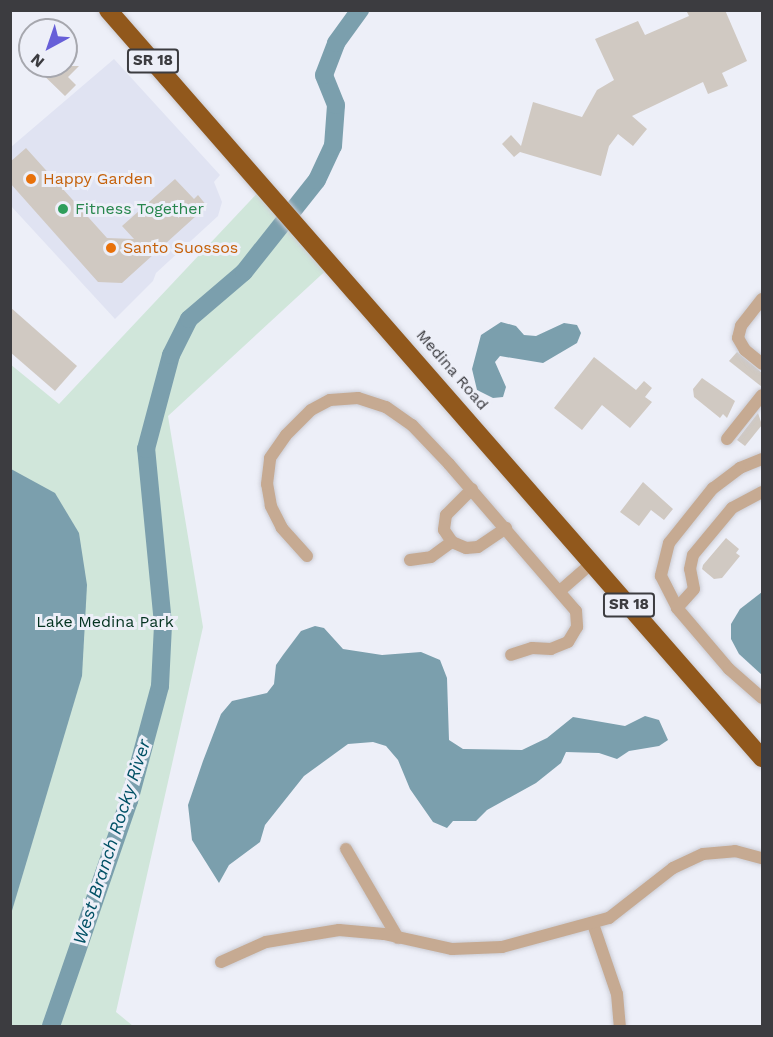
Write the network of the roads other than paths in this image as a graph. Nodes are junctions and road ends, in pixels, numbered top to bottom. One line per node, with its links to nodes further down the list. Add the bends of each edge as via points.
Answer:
1 (108, 10): 13 (highway, Medina Road / SR 18)
2 (762, 299): 3 (street, via 738,332 745,350)
3 (762, 364)
4 (762, 396): 5 (street)
5 (727, 439)
6 (762, 459): 15 (street, via 724,478 669,543 661,576)
7 (472, 489): 9 (street); 10 (street, via 446,515 444,530); 11 (street, via 438,452 386,407 358,398 330,400 311,410 270,458 267,484 271,506 282,528)
8 (762, 492): 15 (street, via 732,508 693,555 690,569 694,589)
9 (506, 528): 10 (street, via 478,547 466,548); 14 (street)
10 (452, 542): 12 (street, via 431,557)
11 (307, 556)
12 (410, 560)
13 (593, 562): 14 (street); 18 (highway, Medina Road / SR 18)
14 (561, 590): 16 (street, via 576,611 573,635 560,647 532,648)
15 (677, 608): 17 (street, via 729,669)
16 (511, 656)
17 (762, 698)
18 (762, 759)
19 (346, 849): 22 (street)
20 (762, 858): 21 (street, via 720,852 687,860 623,909)
21 (593, 924): 22 (street, via 524,943 479,949 452,949); 24 (street, via 616,994)
22 (398, 938): 23 (street, via 364,931 314,932 266,942)
23 (221, 962)
24 (620, 1026)

